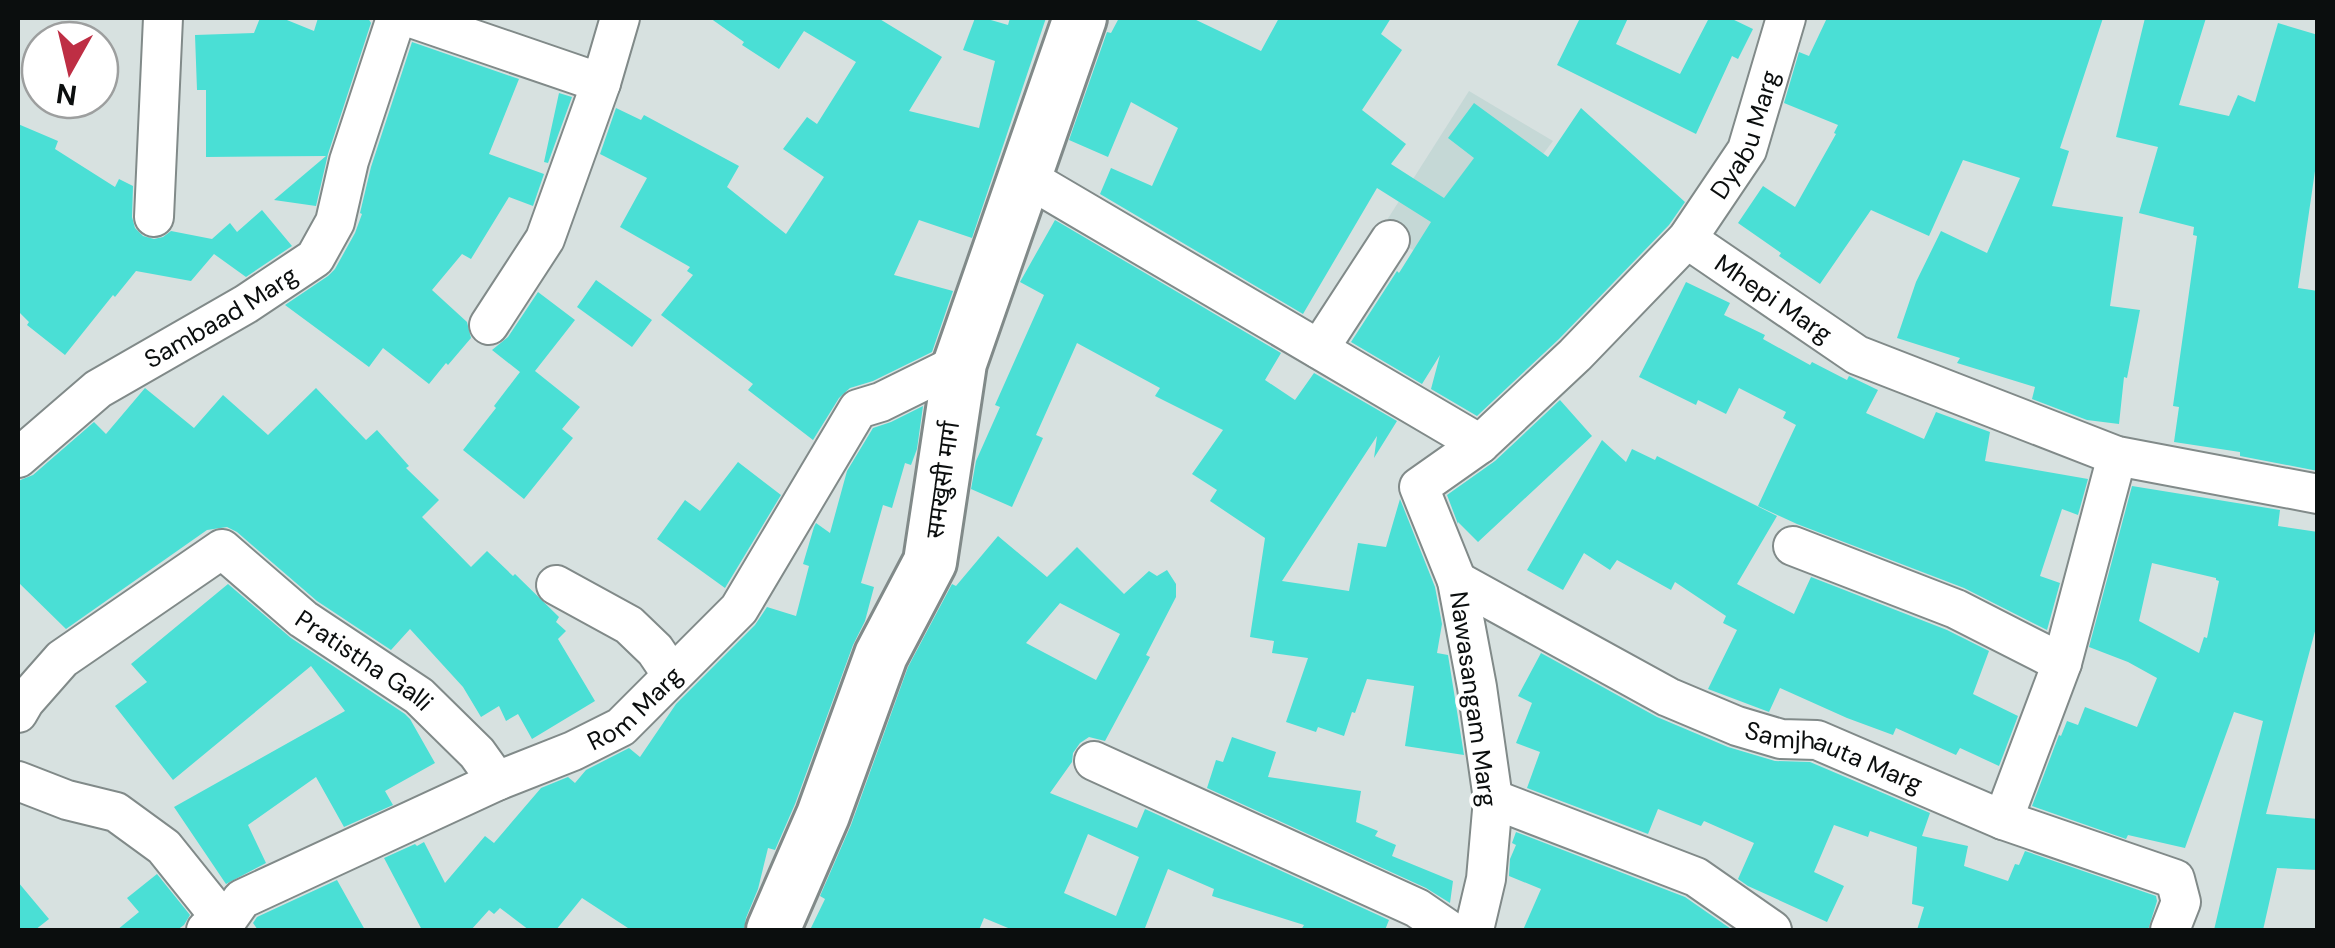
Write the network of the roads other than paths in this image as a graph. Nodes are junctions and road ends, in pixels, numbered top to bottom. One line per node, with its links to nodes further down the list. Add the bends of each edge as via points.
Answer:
1 (163, 18): 9 (street)
2 (396, 18): 17 (street, Sambaad Marg, via 335,222 315,258 98,389)
3 (411, 18): 7 (street)
4 (620, 18): 7 (street)
5 (1080, 18): 8 (main road, समखुसी मार्ग)
6 (1781, 19): 10 (street, Dyabu Marg, via 1747,150)
7 (601, 83): 12 (street, via 544,239)
8 (1024, 176): 13 (street); 14 (main road, समखुसी मार्ग)
9 (154, 217)
10 (1686, 239): 15 (street); 16 (street, Mhepi Marg, via 1857,355)
11 (1390, 240): 13 (street)
12 (488, 325)
13 (1319, 349): 15 (street)
14 (960, 363): 23 (street, Rom Marg, via 858,408 740,608); 31 (main road, समखुसी मार्ग, via 930,562 881,656)
15 (1480, 444): 20 (street, Nawasangam Marg, via 1419,488)
16 (2117, 456): 18 (street, Mhepi Marg); 22 (street)
17 (18, 458)
18 (2318, 494)
19 (1793, 546): 22 (street, via 1956,609)
20 (1457, 581): 28 (street, Nawasangam Marg); 29 (street, Samjhauta Marg, via 1668,697 1781,739 1818,740)
21 (556, 584): 23 (street, via 629,625)
22 (2062, 663): 29 (street)
23 (672, 676): 27 (street, Rom Marg, via 621,727)
24 (18, 713): 27 (street, Pratistha Galli, via 62,659 222,550 304,619 420,696)
25 (1094, 761): 32 (street, via 1417,908)
26 (18, 781): 30 (street, via 116,812 164,846)
27 (497, 781): 30 (street, Rom Marg, via 242,899)
28 (1492, 799): 33 (street, Nawasangam Marg); 34 (street, via 1696,877)
29 (2002, 820): 35 (street, Samjhauta Marg, via 2175,879 2181,902)
30 (216, 927)
31 (772, 930)
32 (1449, 930)
33 (1474, 930)
34 (1772, 930)
35 (2170, 930)

